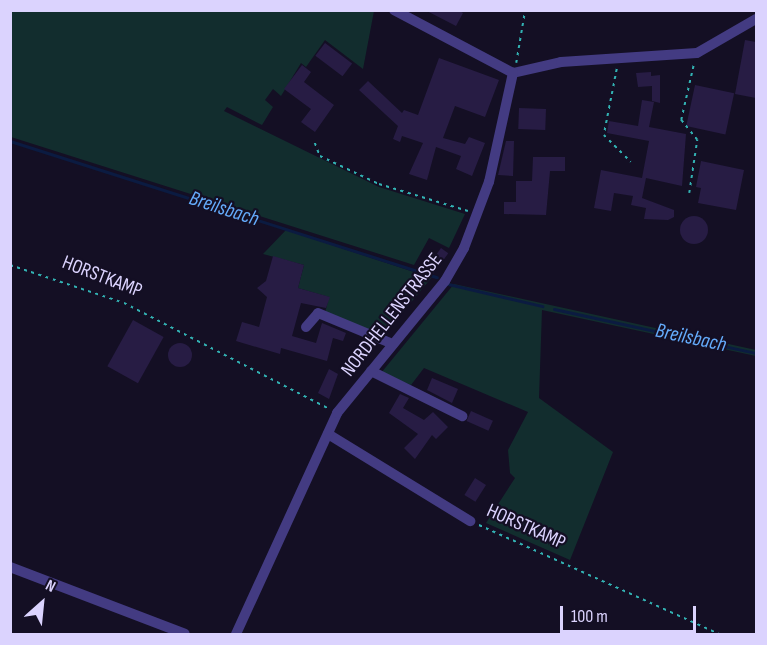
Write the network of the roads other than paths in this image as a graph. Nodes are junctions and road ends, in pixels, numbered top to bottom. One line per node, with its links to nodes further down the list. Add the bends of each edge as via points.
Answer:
1 (394, 10): 3 (street)
2 (756, 19): 3 (street, via 696,53 539,65)
3 (513, 73): 5 (street, NORDHELLENSTRASSE, via 489,182 478,213 445,281)
4 (306, 327): 5 (street, via 318,313)
5 (393, 344): 6 (street, NORDHELLENSTRASSE)
6 (371, 371): 7 (street); 8 (street, NORDHELLENSTRASSE, via 337,413)
7 (462, 416)
8 (328, 434): 9 (street, HORSTKAMP); 12 (street, NORDHELLENSTRASSE)
9 (470, 521)
10 (10, 567): 11 (street)
11 (185, 634)
12 (236, 634)

